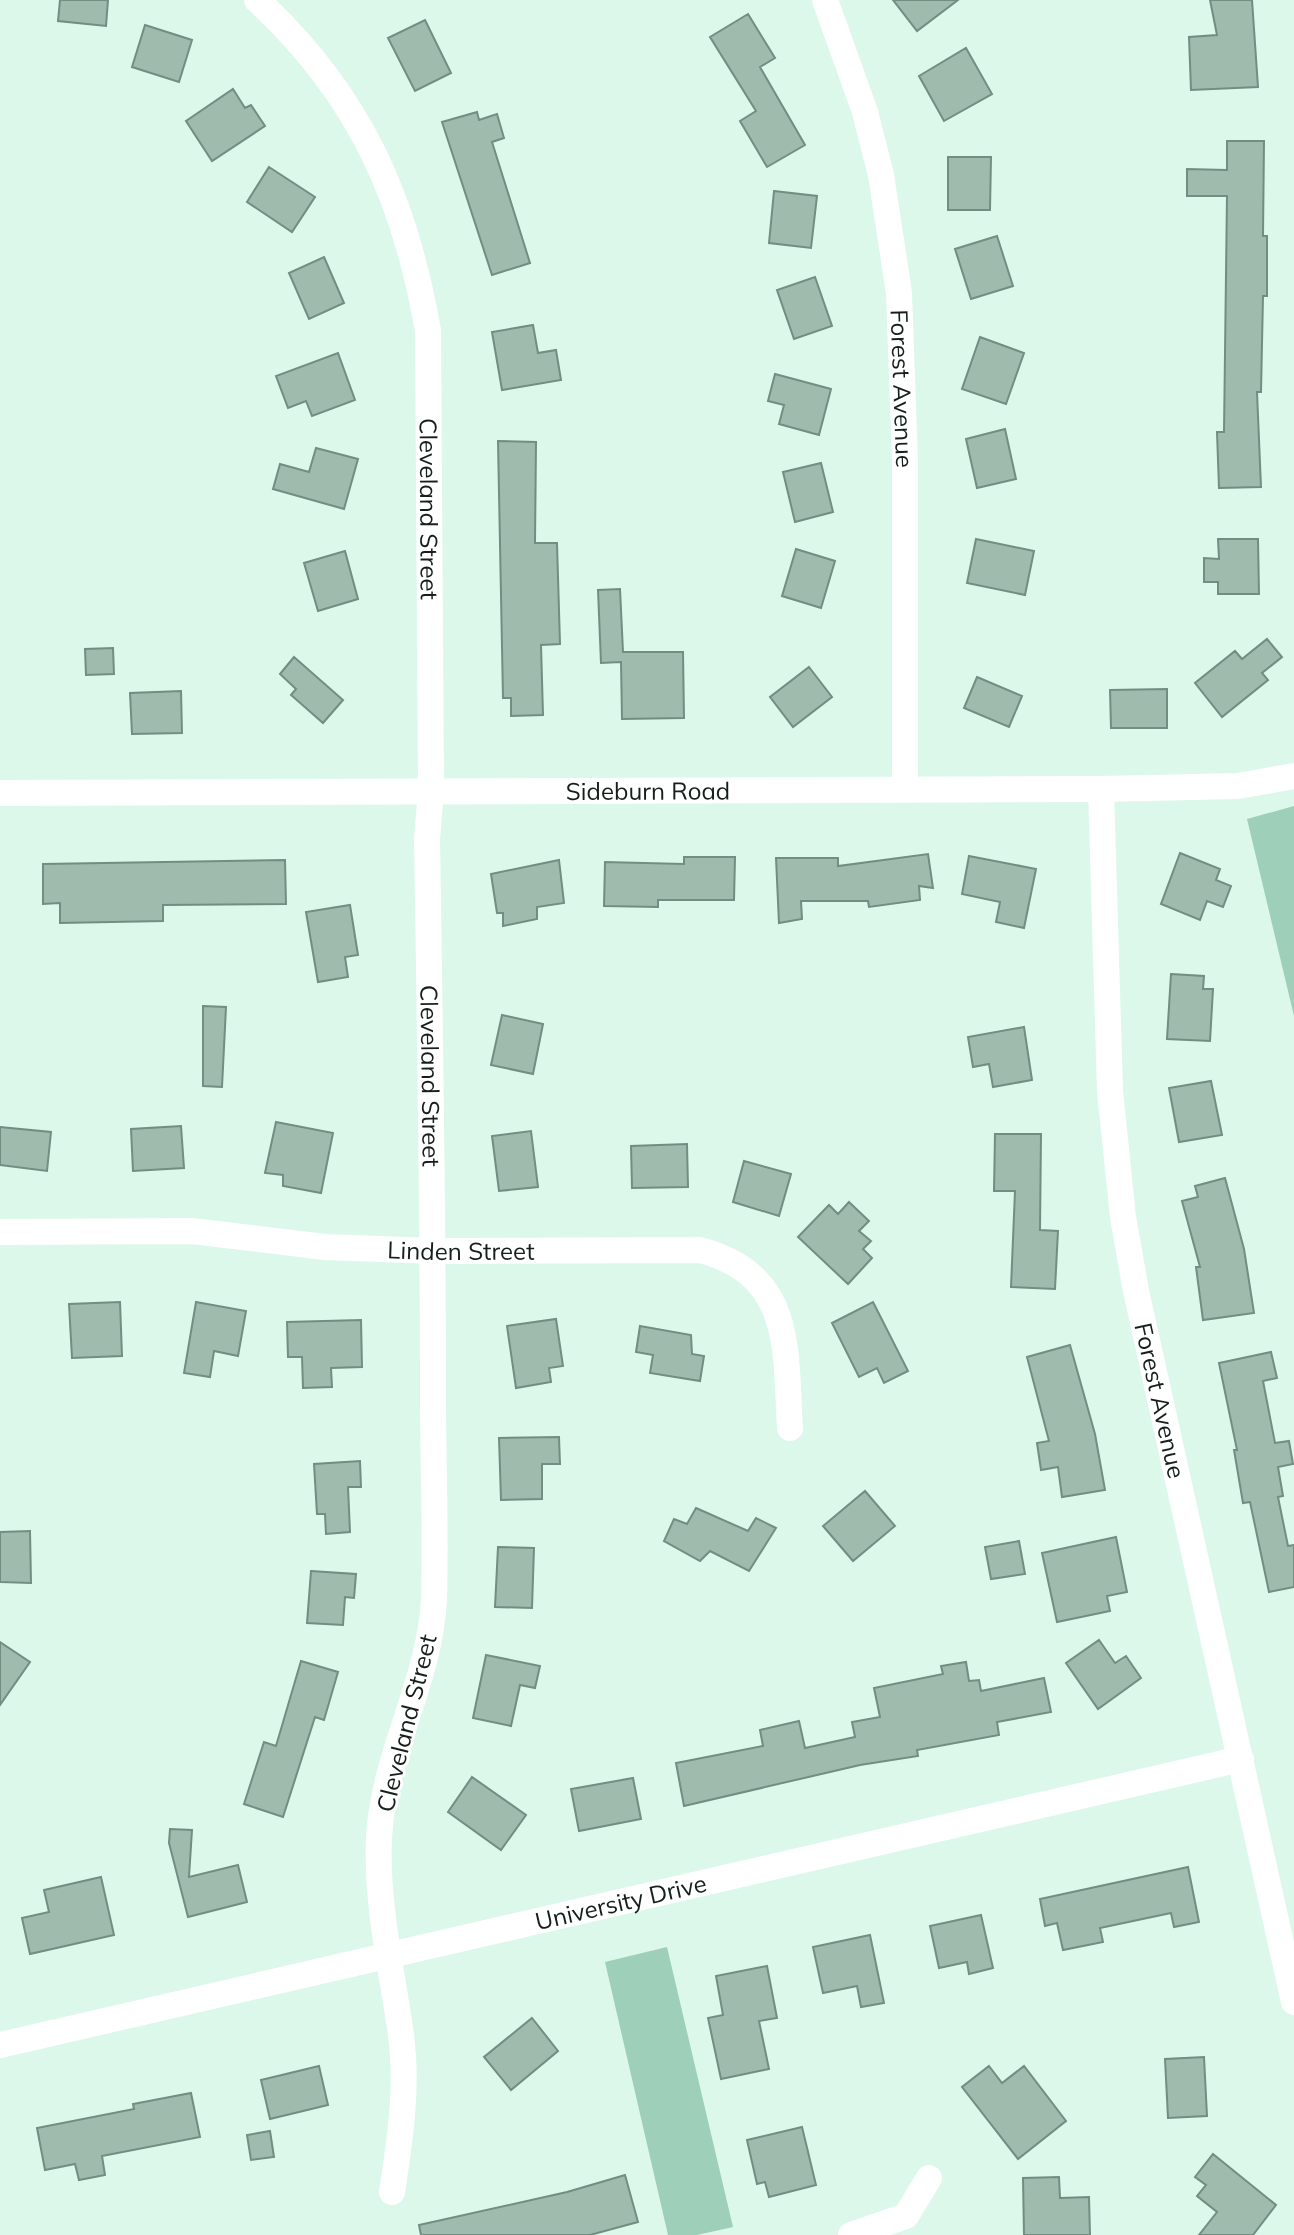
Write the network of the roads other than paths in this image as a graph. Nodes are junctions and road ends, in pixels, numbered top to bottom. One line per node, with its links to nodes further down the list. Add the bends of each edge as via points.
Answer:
1 (257, 0): 6 (street, Cleveland Street, via 329,76 361,125 403,221 418,276 430,372)
2 (825, 0): 4 (street, Forest Avenue, via 878,162 899,293 905,475)
3 (1294, 776): 5 (street, Sideburn Road, via 1238,786)
4 (905, 788): 5 (street, Sideburn Road); 6 (street, Sideburn Road)
5 (1101, 789): 11 (street, Forest Avenue, via 1110,1091 1123,1217)
6 (431, 791): 7 (street, Sideburn Road); 9 (street, Cleveland Street, via 427,839)
7 (0, 793)
8 (0, 1232): 9 (street, Linden Street, via 192,1231 325,1247)
9 (433, 1251): 10 (street, Linden Street, via 699,1250 724,1257 747,1270 778,1311 785,1341); 12 (street, Cleveland Street, via 433,1601 424,1667 392,1762 382,1812 379,1842)
10 (790, 1428)
11 (1241, 1759): 12 (street, University Drive); 13 (street, Forest Avenue)
12 (388, 1956): 14 (street, University Drive); 16 (street, Cleveland Street, via 404,2081)
13 (1294, 2002)
14 (0, 2045)
15 (929, 2178): 17 (street, via 906,2216)
16 (392, 2192)
17 (851, 2235)

